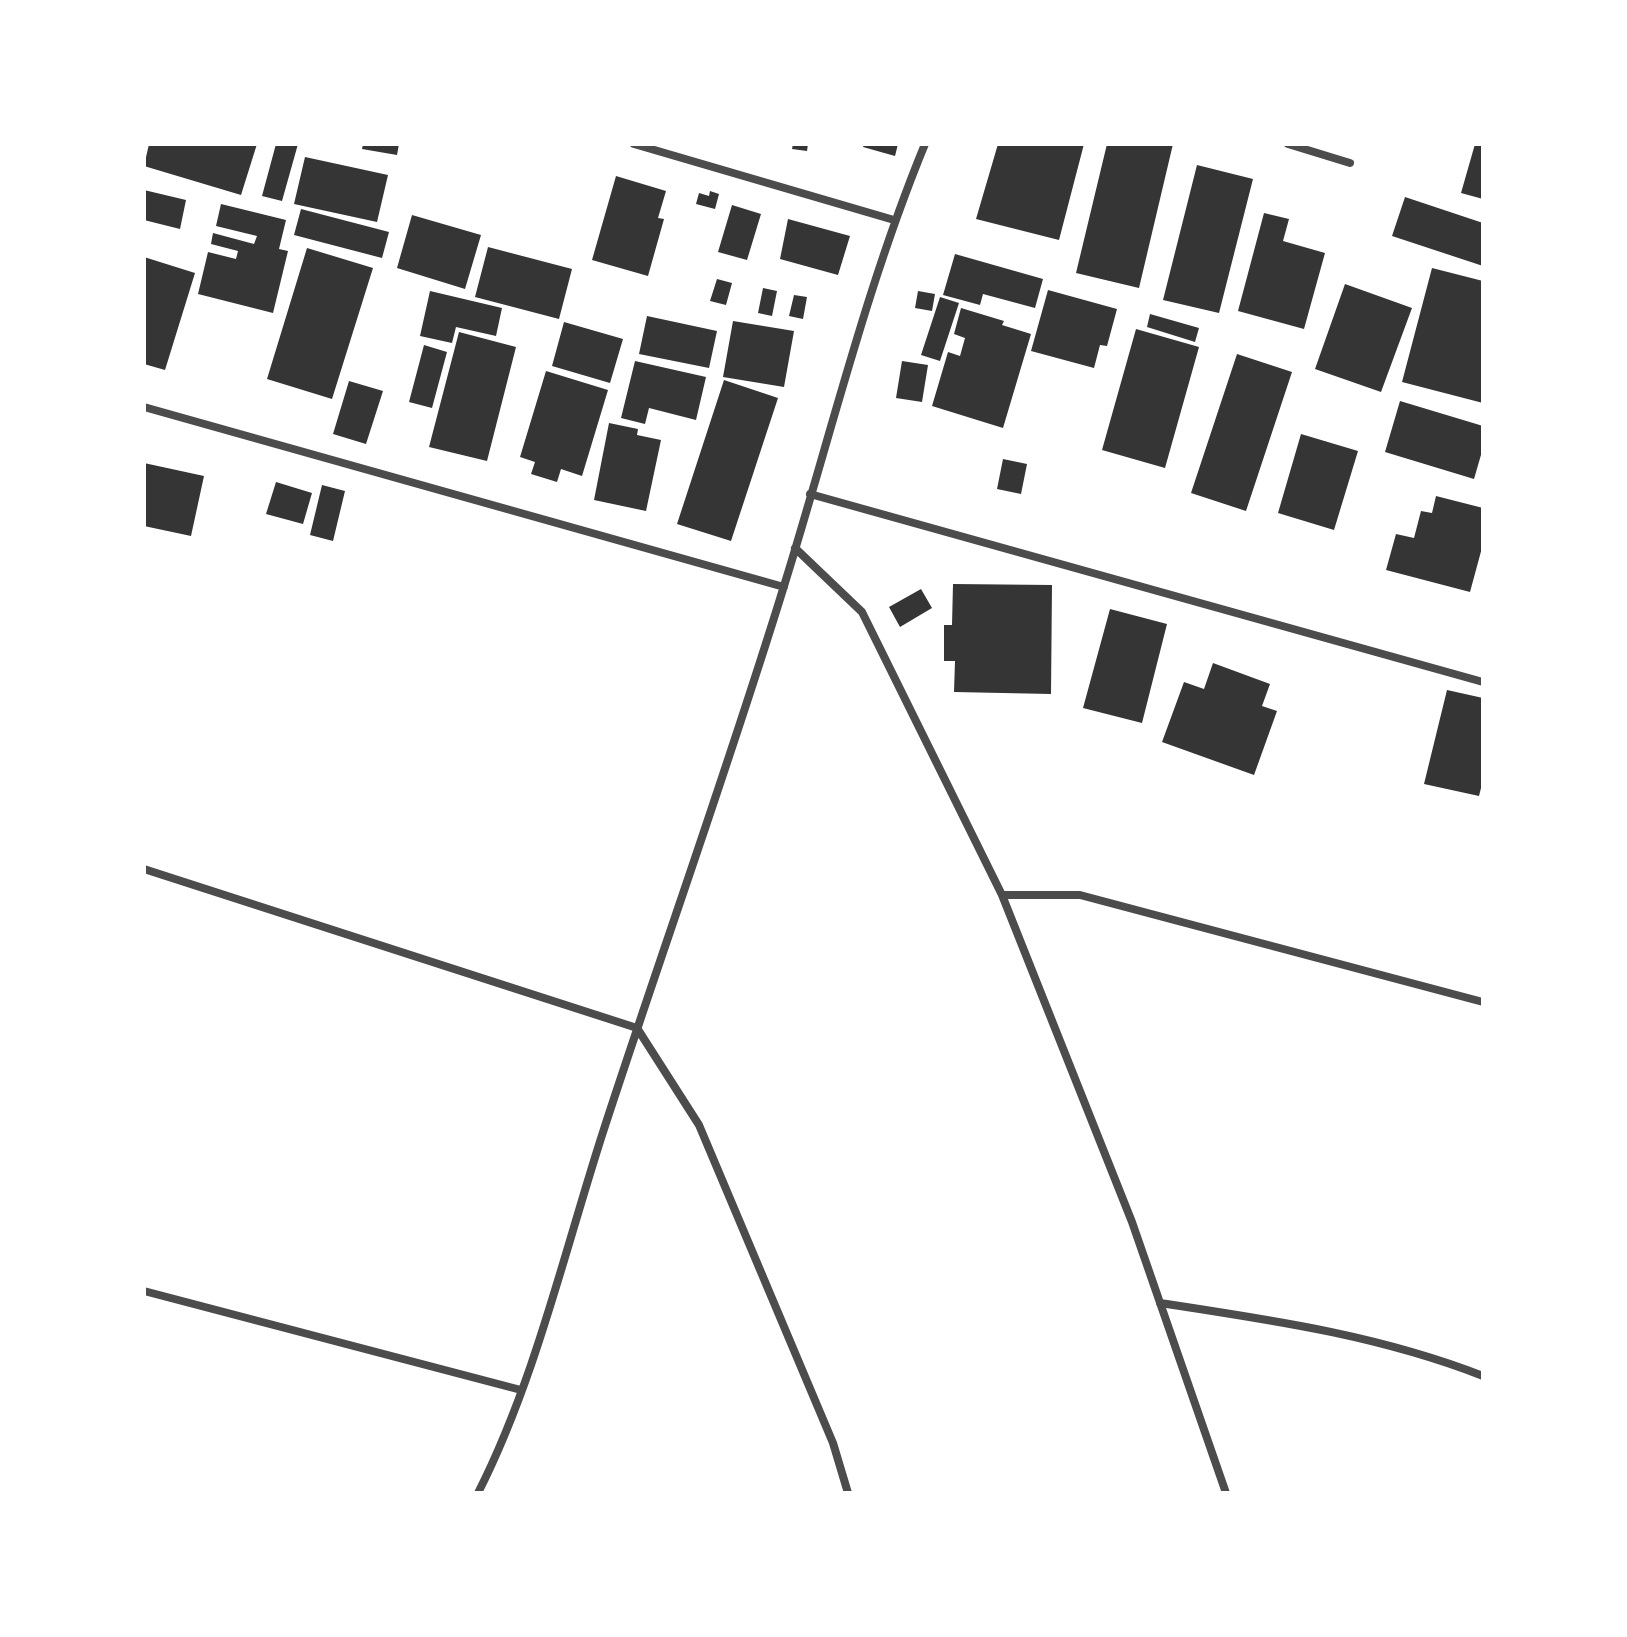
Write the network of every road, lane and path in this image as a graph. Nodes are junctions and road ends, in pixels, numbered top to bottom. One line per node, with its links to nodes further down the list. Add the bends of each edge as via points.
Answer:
1 (634, 144): 5 (street)
2 (925, 144): 5 (street)
3 (1288, 144): 4 (street)
4 (1350, 163)
5 (894, 220): 7 (street)
6 (144, 407): 9 (street)
7 (810, 494): 8 (street); 10 (street)
8 (795, 548): 9 (street); 12 (street, via 862,612)
9 (784, 587): 14 (street)
10 (1483, 682)
11 (144, 869): 14 (street)
12 (1002, 895): 13 (street, via 1080,895); 16 (street)
13 (1483, 1002)
14 (637, 1028): 18 (street); 20 (street, via 699,1125 833,1443)
15 (144, 1291): 18 (street)
16 (1160, 1303): 17 (street, via 1325,1328 1424,1353); 21 (street)
17 (1483, 1376)
18 (521, 1390): 19 (street)
19 (478, 1493)
20 (848, 1493)
21 (1226, 1493)

